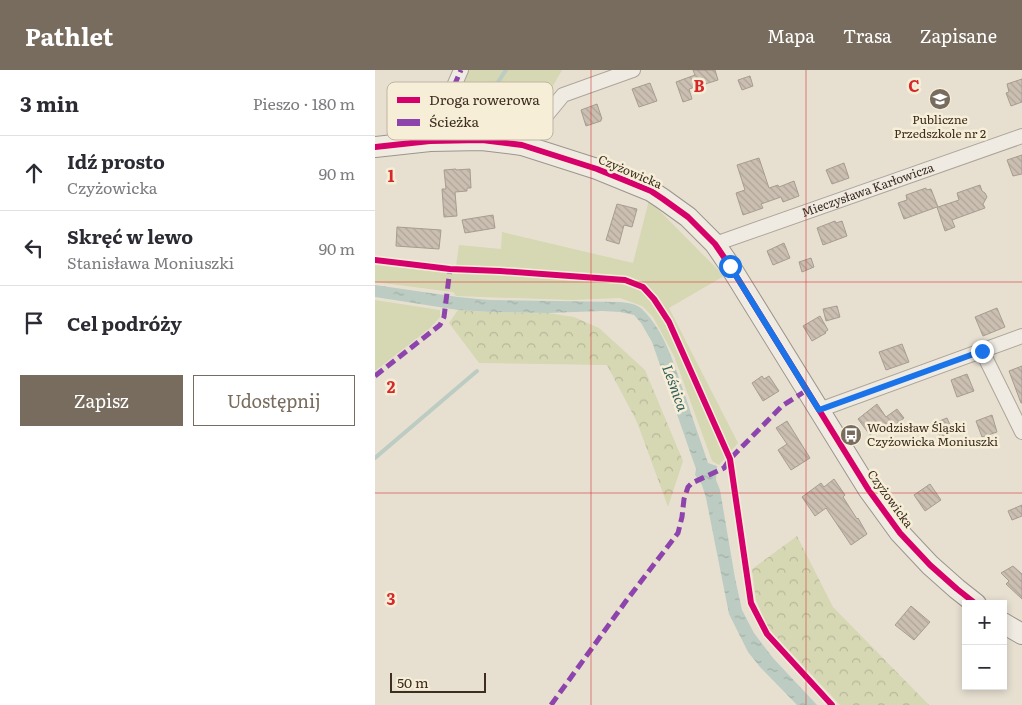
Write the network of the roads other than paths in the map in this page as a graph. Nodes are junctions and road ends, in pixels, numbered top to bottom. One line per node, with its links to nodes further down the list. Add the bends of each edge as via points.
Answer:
1 (461, 70): 3 (street)
2 (633, 70): 4 (street, via 563,95)
3 (456, 82)
4 (553, 107)
5 (1022, 136): 10 (street, Mieczysława Karłowicza)
6 (526, 140): 8 (street)
7 (430, 141): 8 (street, Czyżowicka, via 482,140); 9 (street, Czyżowicka)
8 (522, 145): 10 (street, Czyżowicka, via 597,169 651,191 688,217)
9 (375, 146)
10 (715, 244): 13 (street, Czyżowicka)
11 (1022, 336): 12 (street)
12 (982, 351): 13 (street); 14 (street)
13 (819, 410): 15 (street, Czyżowicka, via 868,489 900,533 930,565)
14 (1022, 432)
15 (971, 600)
16 (1007, 625): 17 (street)
17 (1022, 634)

